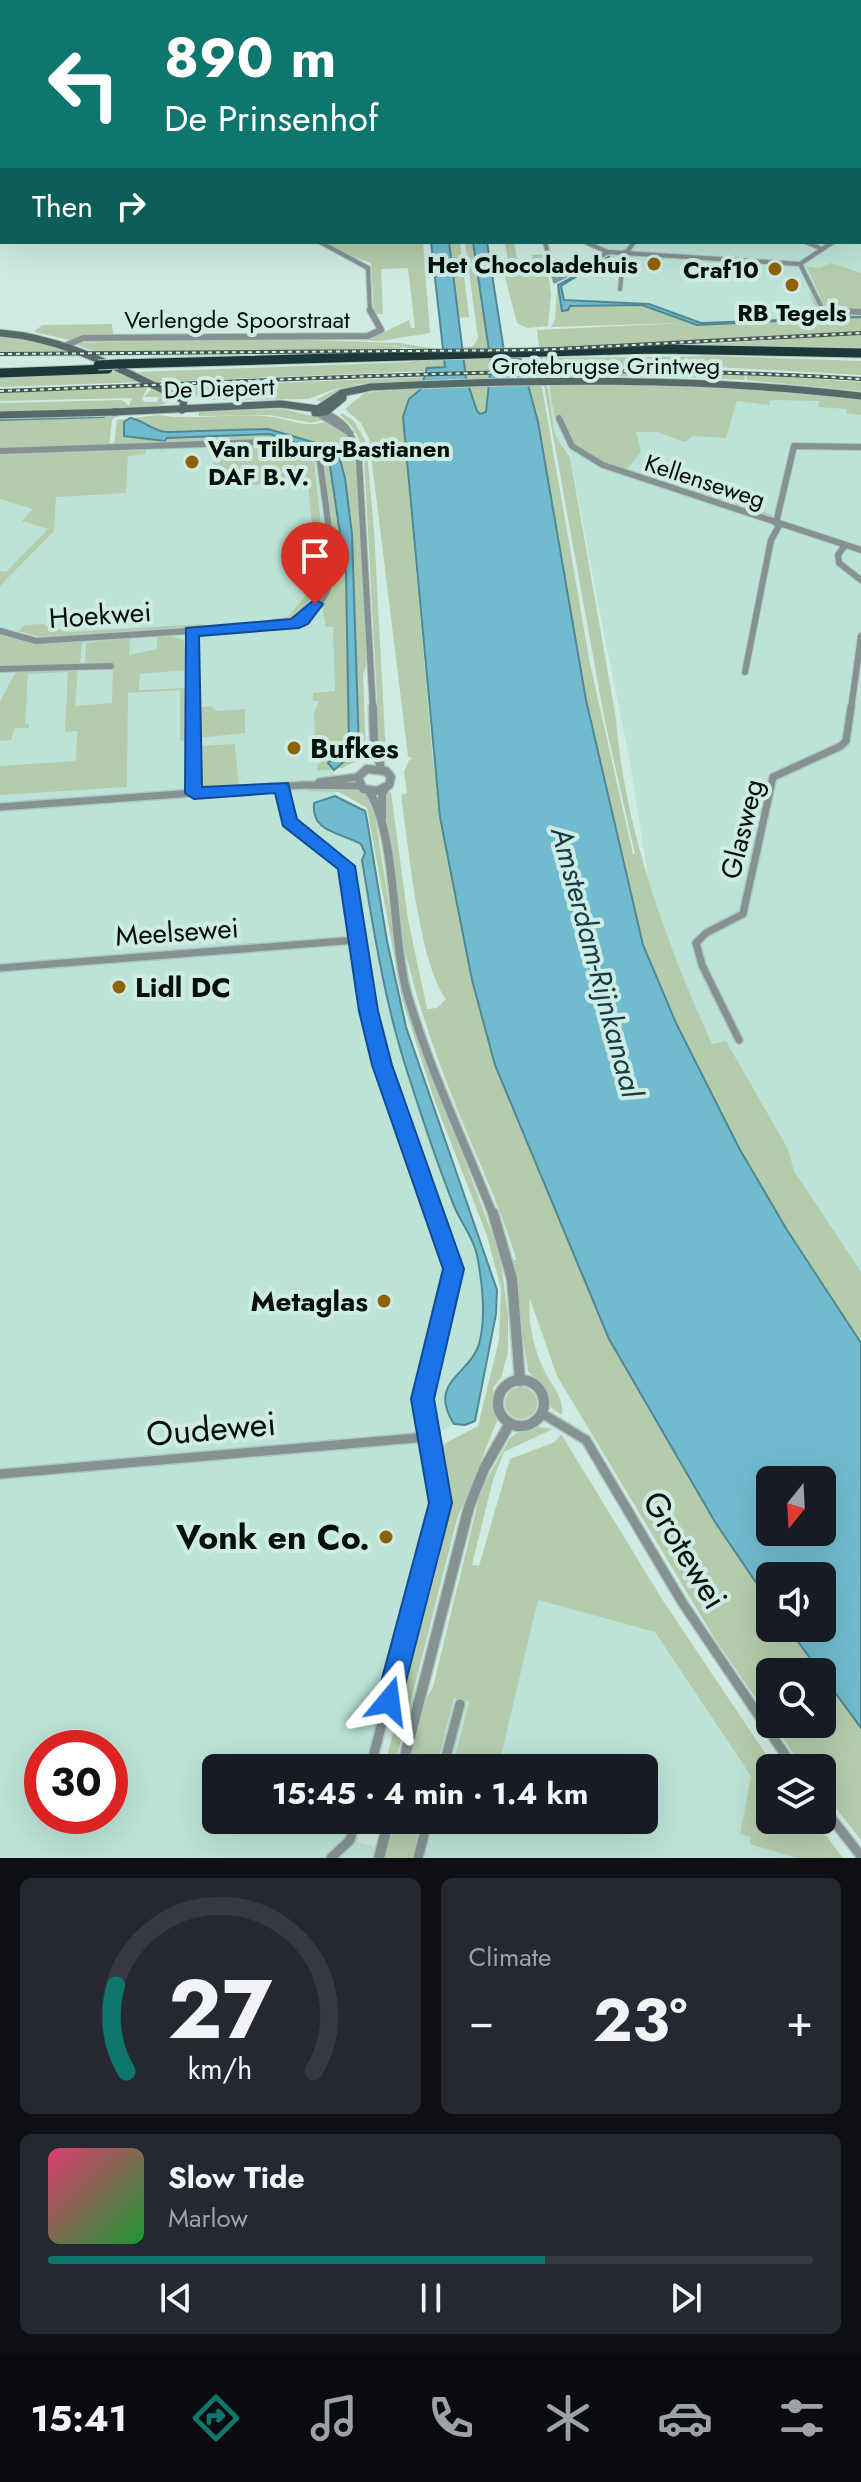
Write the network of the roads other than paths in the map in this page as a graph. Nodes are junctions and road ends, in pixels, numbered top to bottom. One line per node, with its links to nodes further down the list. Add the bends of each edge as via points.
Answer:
1 (519, 0): 2 (street)
2 (543, 0)
3 (322, 244): 16 (street, Verlengde Spoorstraat, via 367,266 370,315 379,333 92,338)
4 (546, 244): 10 (street, via 555,281)
5 (590, 244): 10 (street)
6 (632, 244): 11 (street)
7 (811, 244): 9 (street)
8 (830, 244): 9 (street)
9 (822, 249): 12 (street)
10 (608, 252): 11 (street)
11 (626, 252): 12 (street); 13 (street)
12 (800, 264): 14 (street, via 823,310)
13 (620, 289)
14 (861, 312)
15 (0, 333): 16 (main road)
16 (67, 345): 21 (main road)
17 (861, 356): 18 (highway, via 551,353)
18 (123, 366): 19 (highway, bridge); 19 (highway, bridge)
19 (0, 370)
20 (861, 396): 22 (main road, Grotebrugse Grintweg, via 711,382 565,380 352,391)
21 (181, 405): 22 (main road, De Diepert); 23 (main road, De Diepert)
22 (321, 412): 37 (street, via 350,433 356,447 363,495)
23 (0, 415)
24 (559, 418): 27 (street, Kellenseweg, via 572,446 593,461)
25 (861, 447): 27 (street, via 794,446)
26 (0, 451): 32 (street, Hoekwei, via 263,442 320,461 328,588 299,623)
27 (778, 524): 28 (street, Kellenseweg); 36 (street)
28 (845, 545): 29 (street, Kellenseweg); 30 (street, via 839,563)
29 (861, 550)
30 (861, 580)
31 (0, 631): 32 (street, Hoekwei, via 36,641)
32 (191, 631): 43 (street)
33 (861, 636): 48 (street, Glasweg, via 846,741 773,777 743,914 706,932 696,943)
34 (111, 666): 35 (street)
35 (0, 669)
36 (745, 672)
37 (374, 739): 38 (street); 39 (street)
38 (367, 769): 39 (street); 40 (street)
39 (381, 769): 42 (street, via 391,777)
40 (362, 784): 41 (street); 42 (street); 45 (street)
41 (282, 787): 43 (street); 46 (street, via 289,822 346,866)
42 (386, 788): 45 (street)
43 (194, 793): 44 (street)
44 (0, 807)
45 (383, 831): 49 (street, via 406,990 496,1221 512,1279)
46 (356, 940): 47 (street, Meelsewei); 52 (street, via 382,1065 454,1269 423,1399)
47 (0, 968)
48 (739, 1040)
49 (520, 1381): 50 (street, via 539,1389 545,1401); 51 (street, via 506,1386 498,1398 499,1412)
50 (543, 1414): 51 (street, via 532,1424); 58 (street, Grotewei, via 586,1440 682,1602)
51 (510, 1423): 56 (street, via 469,1507)
52 (427, 1437): 53 (street, Oudewei); 55 (street, via 440,1493 439,1513)
53 (0, 1474)
54 (460, 1704): 57 (street)
55 (374, 1754)
56 (406, 1754)
57 (447, 1754)
58 (785, 1754)
59 (836, 1824): 63 (street)
60 (352, 1834): 64 (street)
61 (385, 1834): 65 (street)
62 (424, 1834): 66 (street)
63 (861, 1856)
64 (331, 1858)
65 (379, 1858)
66 (418, 1858)

